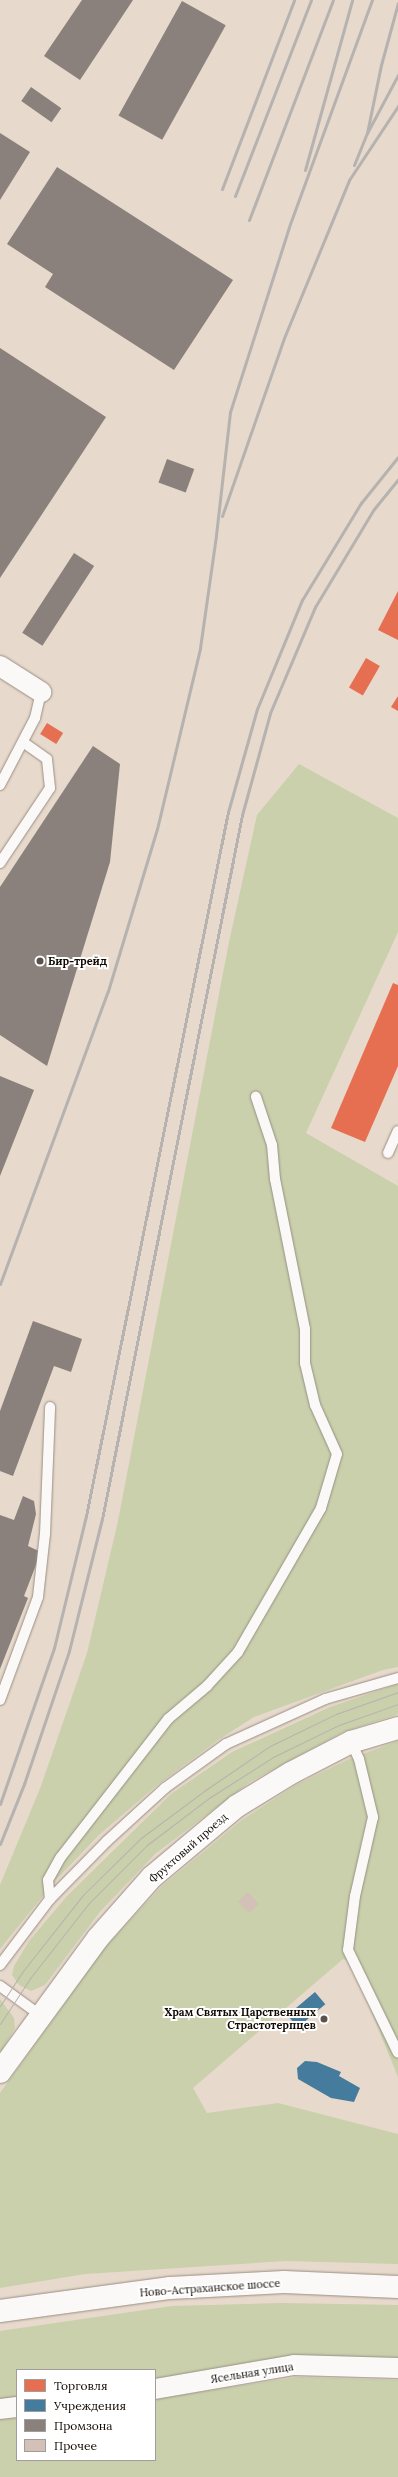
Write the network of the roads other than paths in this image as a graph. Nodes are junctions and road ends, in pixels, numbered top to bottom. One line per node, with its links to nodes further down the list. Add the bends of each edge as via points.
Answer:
1 (0, 666): 2 (street)
2 (41, 692): 3 (lane, via 35,718)
3 (24, 743): 4 (lane); 5 (lane, via 47,759 50,788)
4 (0, 785)
5 (0, 863)
6 (256, 1097): 14 (lane, via 272,1145 275,1179 305,1329 305,1363 315,1405 337,1454 321,1508 238,1652 207,1686 168,1719 61,1857 48,1880)
7 (398, 1131): 8 (lane)
8 (388, 1153)
9 (50, 1407): 11 (lane, via 45,1534 38,1597)
10 (398, 1678): 14 (lane, via 325,1699 226,1744 165,1788 107,1841)
11 (0, 1700)
12 (398, 1728): 13 (street, Фруктовый проезд)
13 (351, 1742): 17 (street, Фруктовый проезд, via 290,1773 237,1806 152,1877 98,1938); 18 (lane, via 360,1759 373,1817 355,1896 348,1950)
14 (50, 1899): 15 (lane)
15 (0, 1965)
16 (0, 1986): 17 (lane)
17 (40, 2015): 19 (street, Фруктовый проезд)
18 (398, 2053)
19 (0, 2072)
20 (398, 2287): 21 (street, Ново-Астраханское шоссе, via 284,2282 170,2288)
21 (0, 2311)
22 (398, 2368): 23 (street, Ясельная улица, via 294,2365)
23 (156, 2389)
24 (16, 2407): 25 (street)
25 (0, 2409)

